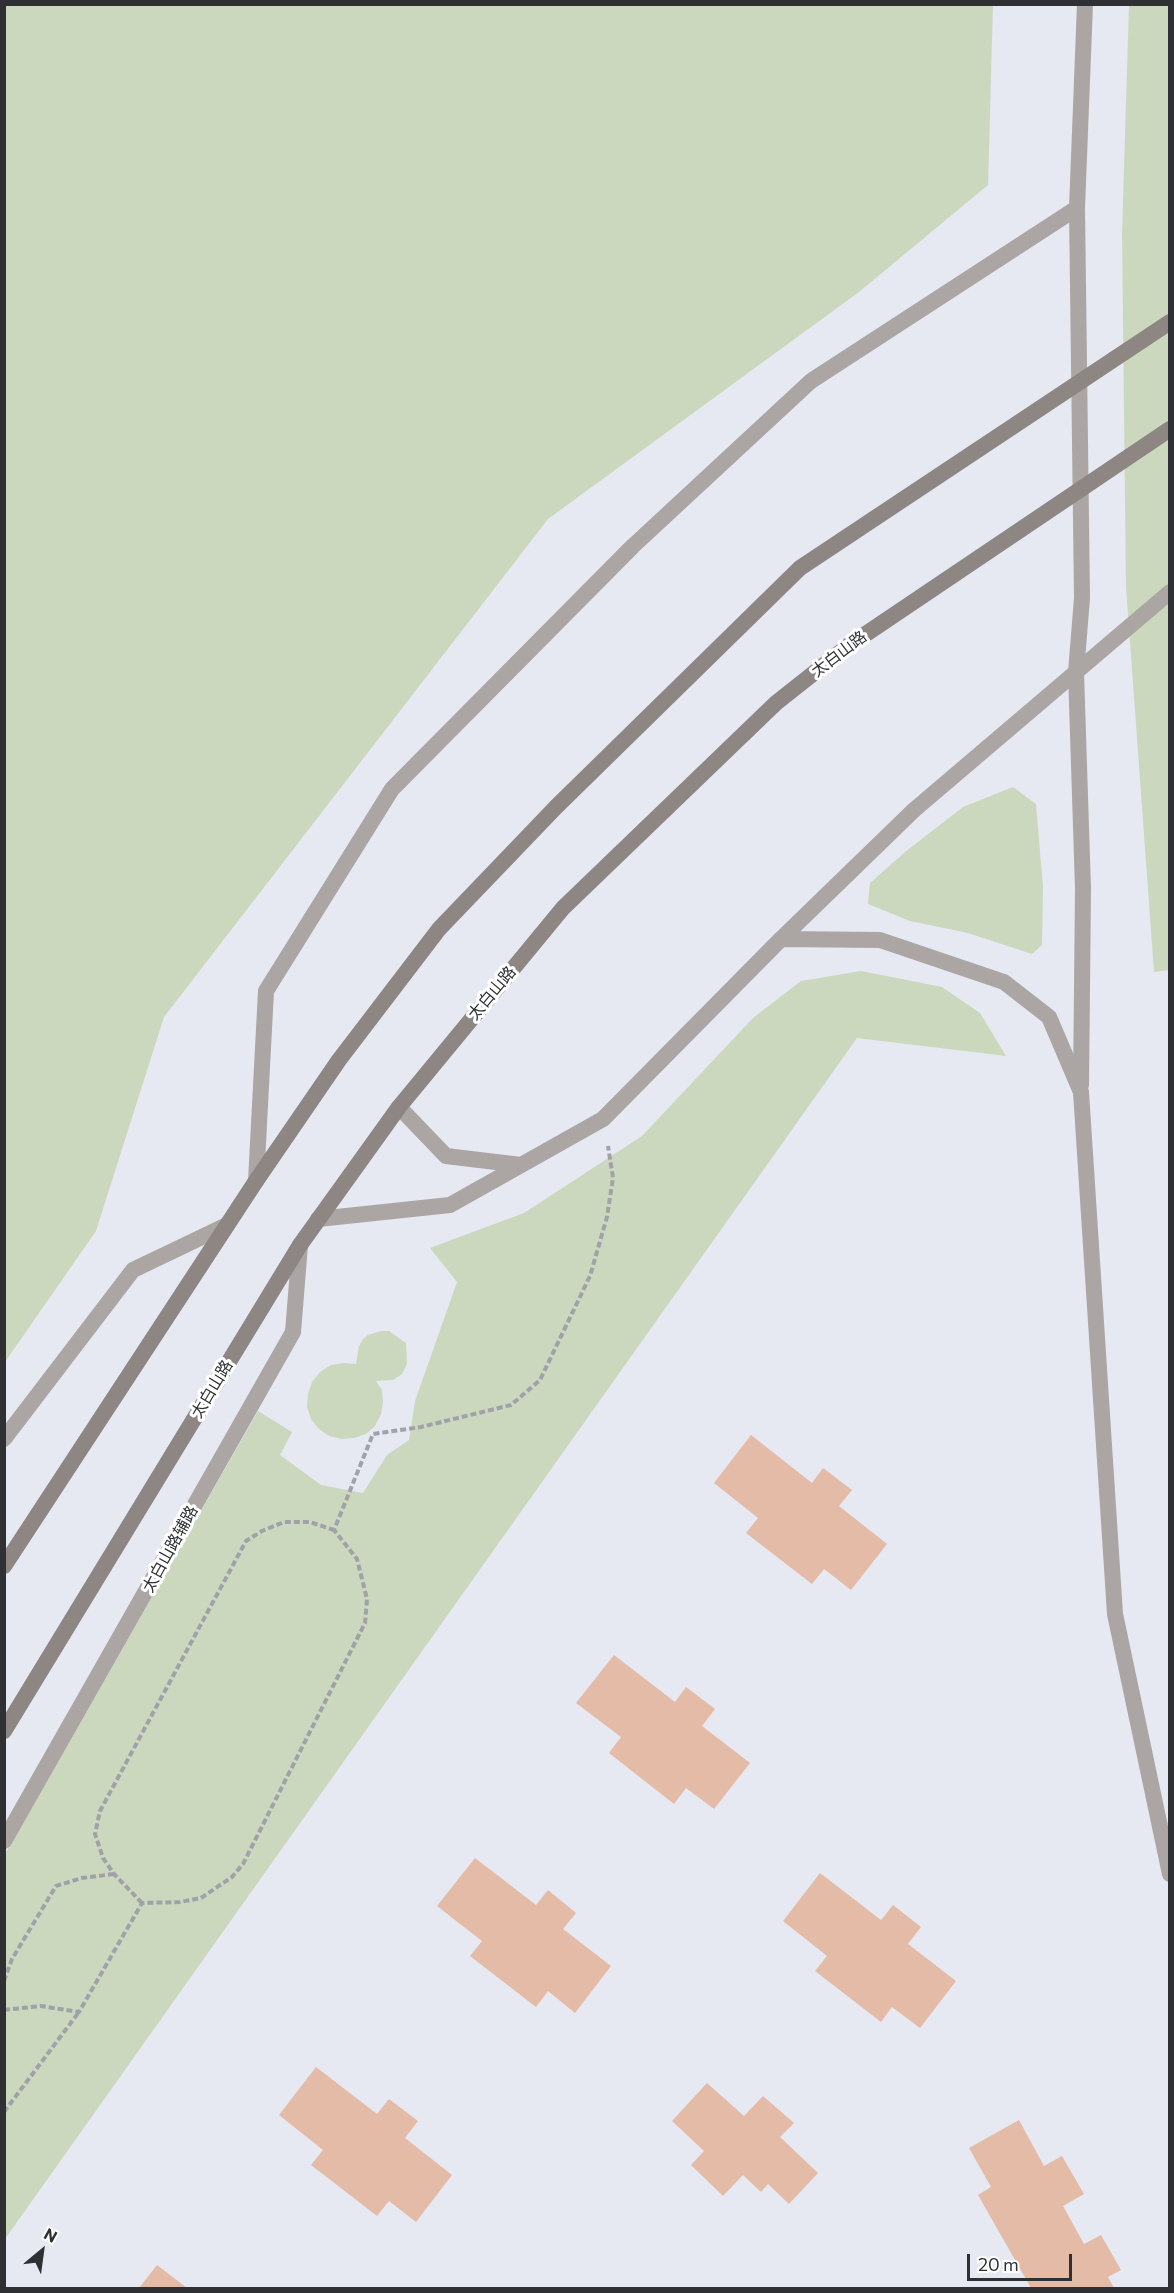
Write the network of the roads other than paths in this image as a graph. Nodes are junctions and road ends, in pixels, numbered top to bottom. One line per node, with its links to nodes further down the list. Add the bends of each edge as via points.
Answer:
1 (1085, 4): 2 (street)
2 (1077, 208): 6 (street, via 1082,598); 11 (street, via 811,381 633,546 392,789 266,991)
3 (1170, 322): 11 (main road, via 800,568 556,807 439,929 339,1060)
4 (1170, 429): 9 (main road, 太白山路, via 848,646 776,703 563,908)
5 (1170, 592): 6 (street)
6 (1076, 672): 7 (street, via 914,810); 8 (street, via 1083,889)
7 (781, 939): 8 (street, via 880,940 1004,982 1049,1017); 10 (street, via 603,1119)
8 (1081, 1092): 19 (street, via 1115,1614)
9 (399, 1107): 10 (street, via 446,1156); 12 (main road, 太白山路)
10 (521, 1165): 12 (street, via 450,1205)
11 (256, 1181): 13 (main road)
12 (318, 1219): 14 (main road, 太白山路)
13 (227, 1225): 15 (street, via 133,1270); 16 (main road)
14 (300, 1245): 17 (main road, 太白山路); 18 (street, 太白山路辅路, via 293,1332)
15 (4, 1439)
16 (4, 1566)
17 (4, 1731)
18 (4, 1841)
19 (1170, 1874)

